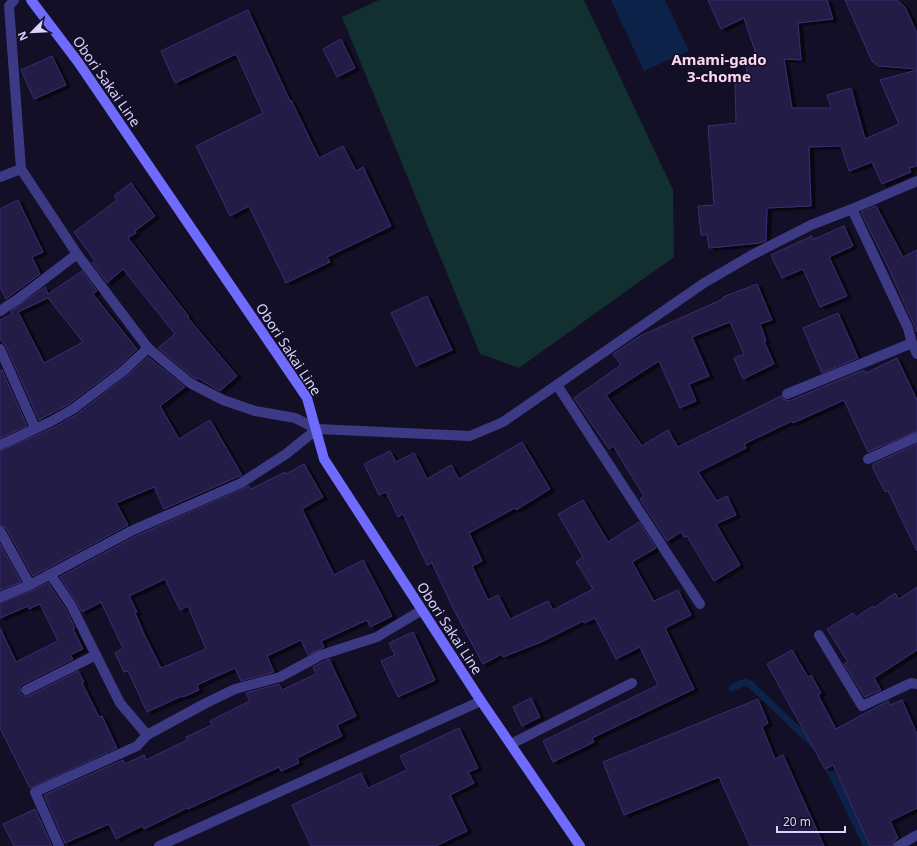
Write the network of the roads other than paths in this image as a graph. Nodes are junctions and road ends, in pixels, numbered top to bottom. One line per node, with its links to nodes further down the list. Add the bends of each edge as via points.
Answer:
1 (14, 0): 3 (street, via 9,6)
2 (31, 0): 16 (main road, Obori Sakai Line, via 78,62 307,398)
3 (20, 169): 4 (street); 7 (street)
4 (0, 177)
5 (917, 181): 6 (street)
6 (852, 209): 9 (street, via 908,328); 13 (street, via 811,225 704,283)
7 (77, 254): 8 (street); 10 (street)
8 (0, 311)
9 (912, 343): 12 (street); 14 (street)
10 (148, 348): 15 (street, via 122,372 73,409); 16 (street, via 190,382 223,400 255,411 295,418)
11 (0, 349): 15 (street)
12 (917, 354)
13 (557, 385): 16 (street, via 503,422 470,436); 24 (street)
14 (787, 394)
15 (35, 428): 18 (street)
16 (317, 429): 21 (street, via 286,454 241,483 131,531); 25 (main road, Obori Sakai Line, via 324,459)
17 (917, 437): 19 (street)
18 (0, 445)
19 (868, 459)
20 (0, 531): 22 (street)
21 (50, 574): 22 (street); 27 (street, via 71,605)
22 (30, 585): 23 (street)
23 (0, 597)
24 (700, 604)
25 (422, 610): 31 (main road, Obori Sakai Line); 32 (street, via 377,637 321,655 280,677 235,689)
26 (819, 635): 29 (street, via 862,706 911,683)
27 (96, 655): 30 (street); 32 (street, via 120,703)
28 (632, 683): 33 (street)
29 (917, 684)
30 (26, 690)
31 (481, 701): 33 (main road, Obori Sakai Line); 37 (street)
32 (147, 735): 36 (street, via 137,746 35,792)
33 (511, 744): 35 (main road, Obori Sakai Line)
34 (913, 840): 38 (street)
35 (576, 845)
36 (59, 846)
37 (159, 846)
38 (898, 846)

